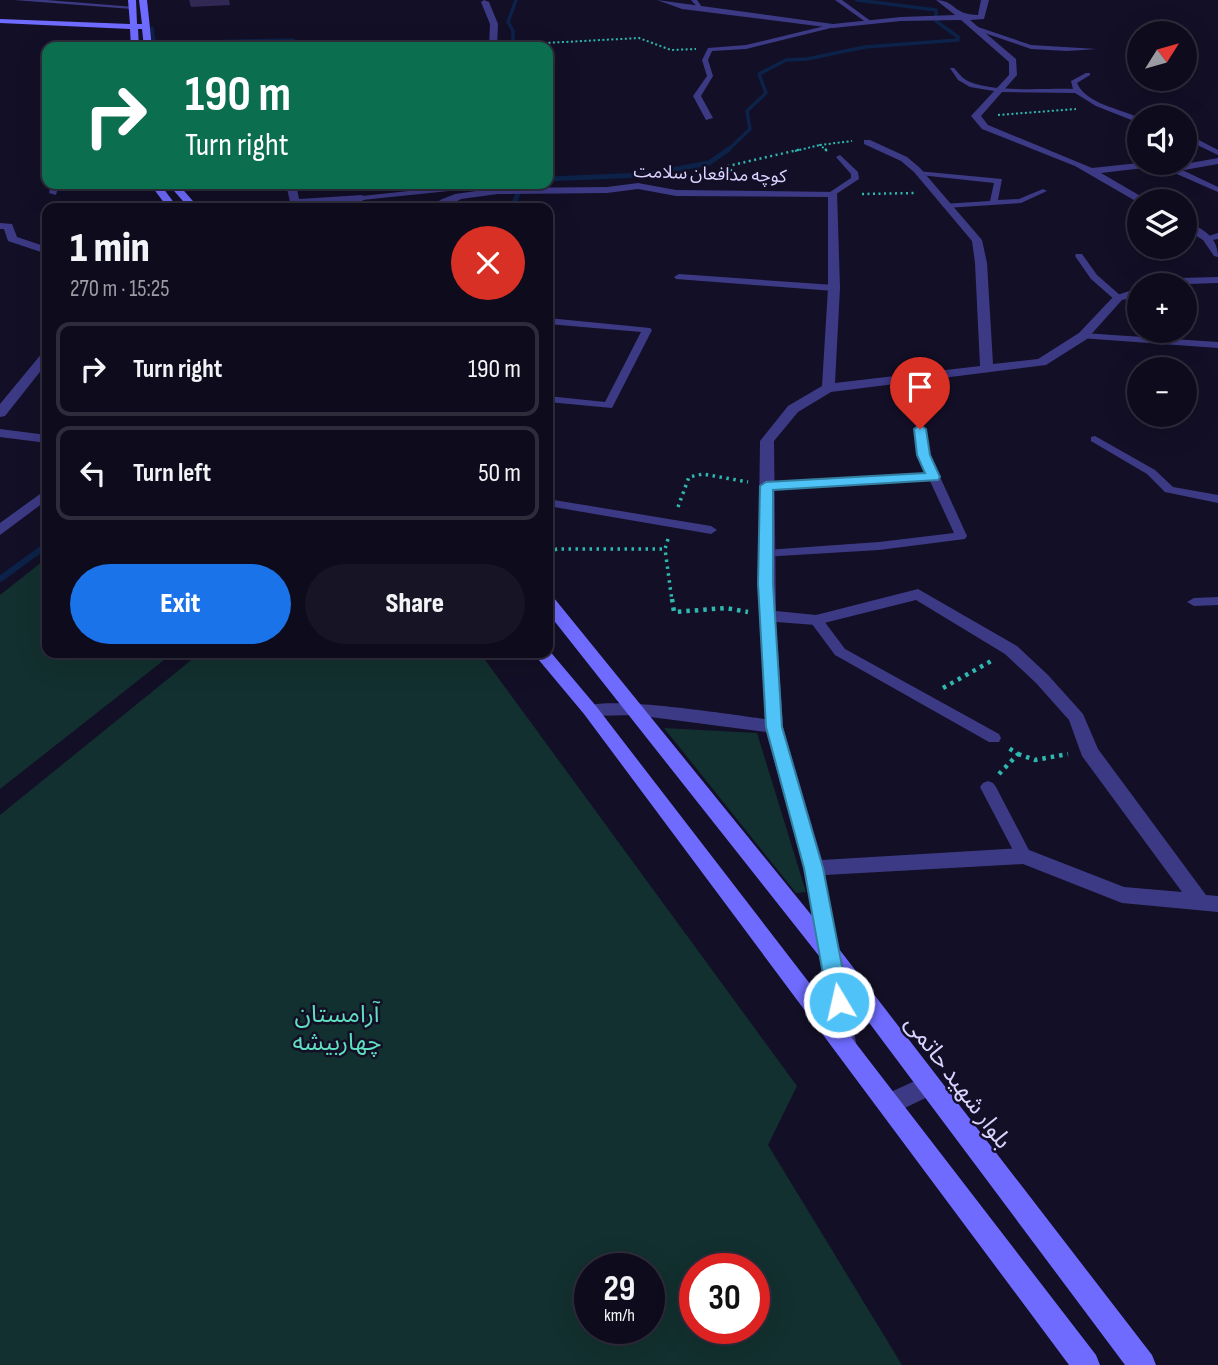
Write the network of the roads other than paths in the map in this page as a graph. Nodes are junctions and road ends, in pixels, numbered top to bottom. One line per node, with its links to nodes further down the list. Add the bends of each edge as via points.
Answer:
1 (17, 0): 8 (lane)
2 (143, 0): 17 (main road)
3 (661, 0): 11 (street)
4 (694, 0): 11 (lane)
5 (837, 0): 14 (lane)
6 (940, 0): 12 (street)
7 (985, 0): 12 (street, via 981,17)
8 (44, 1): 10 (lane)
9 (485, 2): 21 (street, via 491,10)
10 (132, 3): 16 (main road)
11 (702, 9): 15 (street)
12 (963, 19): 14 (street); 18 (street)
13 (0, 21): 16 (main road)
14 (869, 22): 15 (street)
15 (834, 26): 28 (lane, via 746,47 710,49 705,60 710,76 696,96)
16 (132, 27): 17 (main road); 19 (main road)
17 (148, 27): 20 (main road)
18 (975, 28): 22 (lane, via 995,31 1022,45); 25 (street, via 1013,61 1013,75)
19 (134, 42)
20 (148, 42)
21 (494, 42)
22 (1094, 49)
23 (952, 69): 25 (lane, via 963,81)
24 (1088, 74): 26 (lane, via 1073,82)
25 (1001, 89): 26 (lane); 36 (street, via 976,116 985,127)
26 (1076, 91): 27 (lane, via 1091,104)
27 (1127, 115)
28 (709, 118)
29 (867, 142): 37 (street, via 904,159)
30 (1197, 142): 31 (lane)
31 (1218, 153)
32 (841, 157): 46 (lane, via 855,179)
33 (1218, 161): 34 (street)
34 (1197, 165)
35 (1127, 166): 36 (street)
36 (1090, 171): 44 (street)
37 (920, 173): 48 (lane, via 999,181); 52 (street)
38 (1186, 175): 42 (lane)
39 (177, 189): 49 (main road)
40 (292, 189): 47 (street, via 295,202)
41 (446, 189): 45 (lane)
42 (1218, 190)
43 (1043, 191): 48 (lane, via 1021,201)
44 (1127, 192)
45 (424, 193): 47 (lane); 50 (lane)
46 (833, 194): 51 (street, کوچه مدافعان سلامت, via 676,193 638,186 476,192); 61 (street)
47 (362, 198)
48 (993, 202): 52 (lane)
49 (190, 203)
50 (438, 203)
51 (446, 203)
52 (946, 205): 68 (street, via 977,240)
53 (0, 226): 55 (street, via 8,226 12,239)
54 (1213, 237): 56 (street)
55 (42, 249)
56 (1218, 254)
57 (1079, 256): 63 (lane)
58 (679, 277): 61 (lane)
59 (1218, 280): 60 (street)
60 (1197, 281)
61 (834, 288): 69 (street)
62 (1127, 295): 63 (street)
63 (1118, 298): 65 (street)
64 (553, 321): 70 (lane, via 646,330 608,406)
65 (1083, 336): 66 (lane); 68 (street, via 1041,362)
66 (1218, 345)
67 (42, 361): 71 (street)
68 (987, 368): 69 (street)
69 (828, 388): 77 (street, via 793,409 767,441)
70 (553, 400)
71 (0, 413)
72 (920, 429): 76 (lane)
73 (0, 433): 74 (street)
74 (42, 438)
75 (1095, 439): 79 (lane, via 1152,472 1169,490)
76 (933, 477): 77 (lane); 83 (lane, via 961,536)
77 (766, 486): 83 (street)
78 (42, 497): 81 (street)
79 (1218, 499)
80 (553, 503): 82 (lane)
81 (0, 530)
82 (711, 530)
83 (766, 554): 87 (street)
84 (1218, 601): 85 (lane)
85 (1194, 602)
86 (553, 608): 90 (main road, بلوار شهید حاتمی)
87 (768, 616): 88 (street); 92 (street)
88 (816, 620): 93 (lane, via 840,652); 97 (street, via 918,594 1011,650 1077,718 1089,751)
89 (546, 658): 91 (main road)
90 (635, 709): 91 (street); 92 (street); 98 (main road, بلوار شهید حاتمی)
91 (590, 710): 99 (main road)
92 (774, 727): 96 (street)
93 (994, 738)
94 (988, 787): 95 (lane)
95 (1024, 856): 96 (street); 97 (street, via 1122,895)
96 (814, 868): 98 (street)
97 (1210, 903)
98 (831, 955): 99 (street); 100 (main road, بلوار شهید حاتمی)
99 (846, 1048): 101 (main road)
100 (928, 1086): 101 (street); 103 (main road, بلوار شهید حاتمی)
101 (890, 1104): 102 (main road)
102 (1086, 1365)
103 (1142, 1365)

